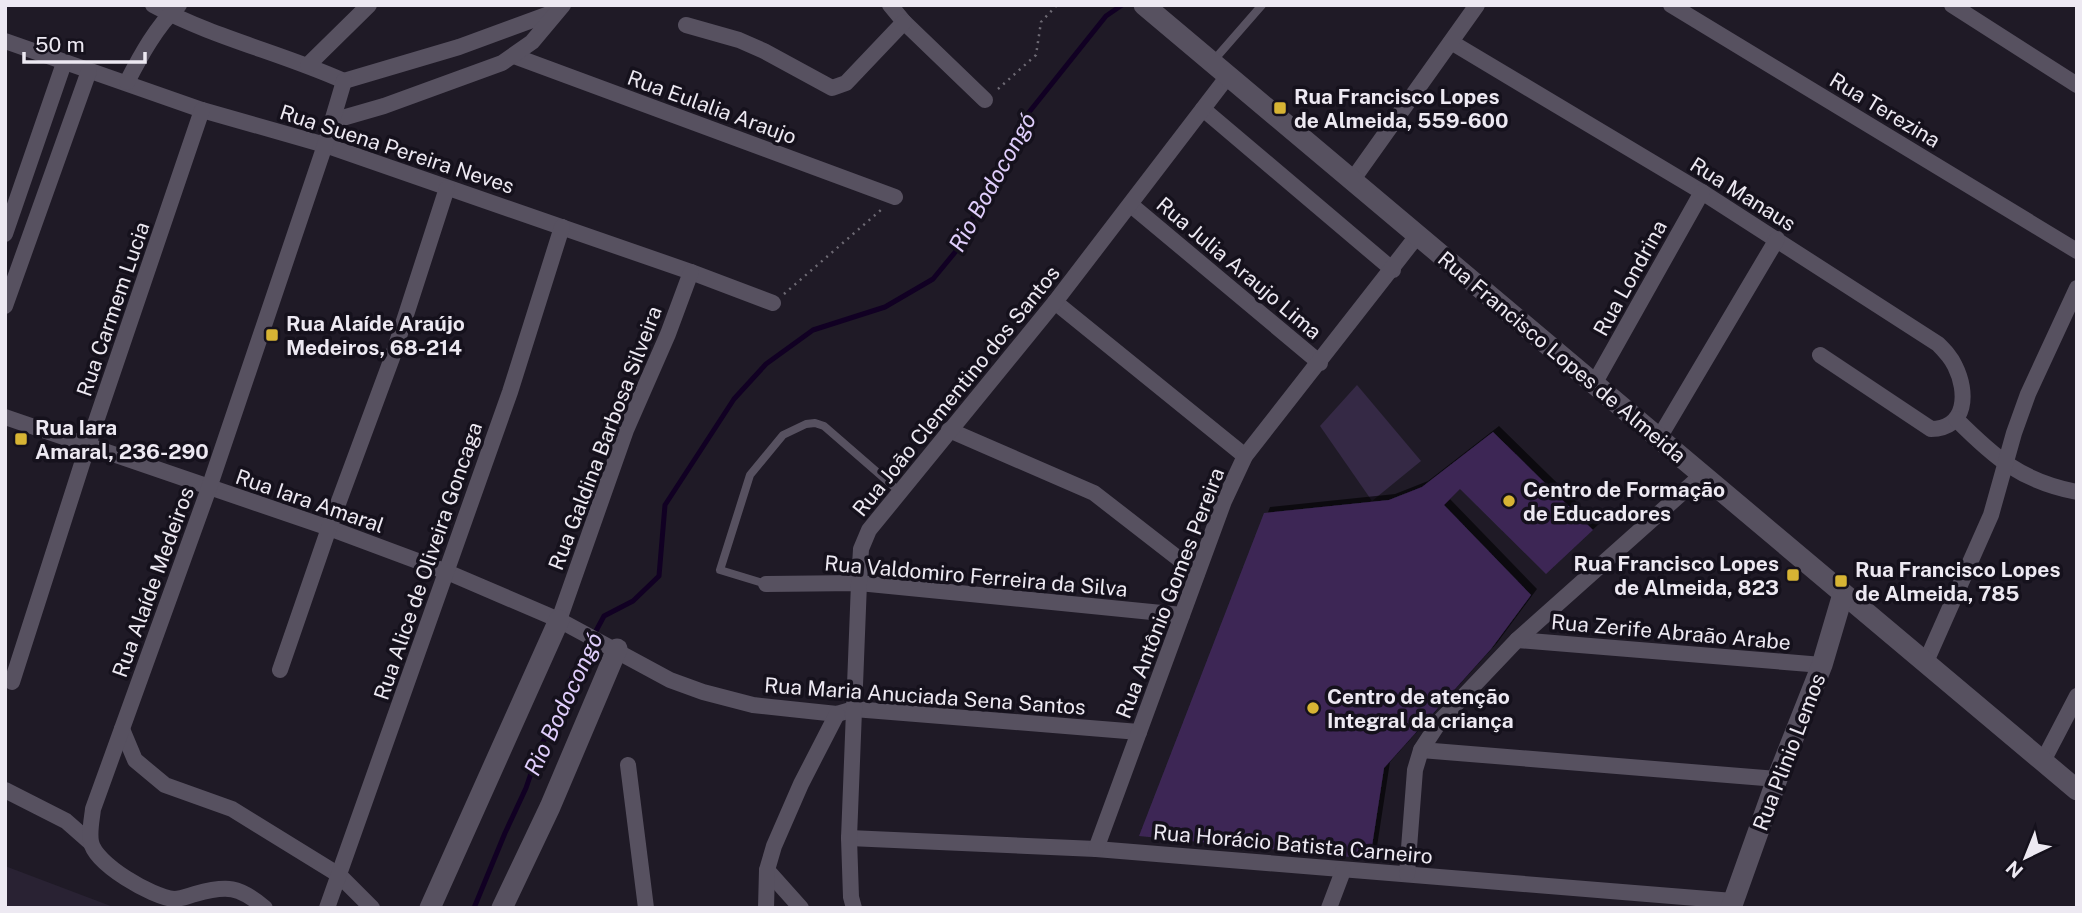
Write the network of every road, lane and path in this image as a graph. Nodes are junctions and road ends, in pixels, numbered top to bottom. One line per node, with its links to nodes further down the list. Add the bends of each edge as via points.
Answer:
1 (153, 5): 11 (street)
2 (369, 5): 19 (street)
3 (890, 5): 12 (street)
4 (1058, 5): 25 (path, via 1041,22 1036,55)
5 (1262, 5): 17 (lane)
6 (1477, 5): 15 (street)
7 (1671, 5): 39 (street, Rua Terezina)
8 (1952, 5): 24 (street)
9 (1149, 7): 17 (main road, Rua Francisco Lopes de Almeida)
10 (560, 8): 16 (street); 22 (street, via 459,47)
11 (174, 10): 19 (street, via 210,31); 23 (street, via 142,51)
12 (904, 22): 13 (street, via 838,87 826,86 752,45); 25 (street)
13 (686, 25)
14 (5, 41): 18 (street, Rua Suena Pereira Neves)
15 (1451, 42): 30 (street); 32 (street, Rua Manaus)
16 (514, 56): 28 (street, via 489,69); 33 (street, Rua Eulalia Araujo)
17 (1212, 62): 21 (main road, Rua Francisco Lopes de Almeida)
18 (65, 63): 20 (street, Rua Suena Pereira Neves); 36 (street)
19 (308, 65): 22 (street)
20 (89, 71): 23 (street, Rua Suena Pereira Neves); 45 (street)
21 (1228, 76): 26 (street, Rua João Clementino dos Santos); 30 (main road, Rua Francisco Lopes de Almeida)
22 (344, 81): 28 (street, Rua Alaíde Medeiros)
23 (127, 82): 27 (street, Rua Suena Pereira Neves)
24 (2077, 85)
25 (985, 100)
26 (1203, 109): 34 (street, Rua João Clementino dos Santos); 40 (street)
27 (202, 110): 29 (street, Rua Suena Pereira Neves); 53 (street, Rua Carmem Lucia)
28 (332, 121): 29 (street, Rua Alaíde Medeiros)
29 (325, 145): 31 (street, Rua Suena Pereira Neves); 57 (street, Rua Alaíde Medeiros)
30 (1351, 182): 37 (main road, Rua Francisco Lopes de Almeida)
31 (447, 188): 35 (street, Rua Suena Pereira Neves); 60 (street)
32 (1702, 192): 38 (street, Rua Manaus); 48 (street, Rua Londrina)
33 (895, 197): 44 (path)
34 (1131, 205): 43 (street, Rua João Clementino dos Santos); 47 (street, Rua Julia Araujo Lima)
35 (562, 227): 41 (street, Rua Suena Pereira Neves); 61 (street, Rua Alice de Oliveira Goncaga)
36 (5, 234)
37 (1417, 236): 40 (street, Rua Antônio Gomes Pereira); 48 (main road, Rua Francisco Lopes de Almeida)
38 (1777, 239): 50 (street, Rua Manaus, via 1950,356 1961,385 1962,403); 52 (street)
39 (2077, 251)
40 (1393, 270): 47 (street, Rua Antônio Gomes Pereira)
41 (691, 272): 44 (street, Rua Suena Pereira Neves); 67 (street, Rua Galdina Barbosa Silveira, via 626,430)
42 (2077, 288): 55 (street, via 2028,394)
43 (1055, 302): 51 (street, Rua João Clementino dos Santos); 54 (street)
44 (773, 303)
45 (5, 306)
46 (1820, 355): 50 (street, via 1931,429 1942,429)
47 (1320, 363): 54 (street, Rua Antônio Gomes Pereira)
48 (1594, 384): 52 (main road, Rua Francisco Lopes de Almeida)
49 (5, 417): 53 (street, Rua Iara Amaral)
50 (1956, 419): 55 (street)
51 (949, 430): 58 (street, Rua João Clementino dos Santos); 62 (street, via 1094,493)
52 (1659, 439): 56 (main road, Rua Francisco Lopes de Almeida)
53 (88, 445): 57 (street, Rua Iara Amaral); 73 (street, Rua Carmem Lucia)
54 (1245, 456): 62 (street, Rua Antônio Gomes Pereira)
55 (2006, 465): 59 (street, via 2032,480); 70 (street, via 1991,515)
56 (1702, 475): 65 (main road, Rua Francisco Lopes de Almeida); 68 (street)
57 (209, 488): 60 (street, Rua Iara Amaral); 77 (street, Rua Alaíde Medeiros)
58 (900, 492): 63 (lane, via 824,426 806,424 783,435 750,475 720,570); 64 (street, Rua João Clementino dos Santos, via 869,530 861,549)
59 (2077, 492)
60 (329, 528): 61 (street, Rua Iara Amaral); 72 (street)
61 (447, 572): 67 (street, Rua Iara Amaral); 93 (street, Rua Alice de Oliveira Goncaga)
62 (1197, 573): 66 (street, Rua Antônio Gomes Pereira)
63 (766, 583): 64 (street, Rua Valdomiro Ferreira da Silva)
64 (859, 583): 66 (street, Rua Valdomiro Ferreira da Silva); 75 (street, Rua João Clementino dos Santos)
65 (1843, 594): 70 (main road, Rua Francisco Lopes de Almeida); 71 (main road, Rua Plinio Lemos)
66 (1182, 615): 78 (street, Rua Antônio Gomes Pereira)
67 (567, 624): 69 (street, Rua Maria Anuciada Sena Santos); 98 (main road)
68 (1517, 640): 71 (street, Rua Zerife Abraão Arabe); 79 (street, via 1440,721)
69 (613, 647): 76 (street, Rua Maria Anuciada Sena Santos, via 670,680 722,698); 99 (main road, via 550,807)
70 (1925, 664): 80 (main road, Rua Francisco Lopes de Almeida)
71 (1822, 666): 82 (main road, Rua Plinio Lemos)
72 (280, 670)
73 (12, 682)
74 (2077, 696): 80 (street)
75 (854, 709): 76 (street, Rua Maria Anuciada Sena Santos); 78 (street, Rua Maria Anuciada Sena Santos); 87 (street, Rua João Clementino dos Santos)
76 (837, 714): 90 (street, via 801,784)
77 (122, 729): 85 (street, Rua Alaíde Medeiros); 93 (street, via 135,760 165,785 232,809)
78 (1139, 732): 89 (street, Rua Antônio Gomes Pereira)
79 (1421, 750): 82 (street); 92 (street, via 1415,770)
80 (2042, 763): 84 (main road, Rua Francisco Lopes de Almeida)
81 (628, 765): 100 (street)
82 (1777, 779): 94 (main road, Rua Plinio Lemos)
83 (5, 789): 86 (street)
84 (2077, 790)
85 (92, 816): 86 (street); 88 (street, Rua Alaíde Medeiros)
86 (66, 821): 88 (street)
87 (849, 838): 89 (street, Rua Horácio Batista Carneiro); 103 (street, Rua João Clementino dos Santos)
88 (91, 843): 95 (street, via 109,866 163,896 184,898 232,888)
89 (1096, 849): 91 (street, Rua Horácio Batista Carneiro)
90 (767, 870): 101 (street); 102 (street)
91 (1343, 871): 92 (street, Rua Horácio Batista Carneiro); 104 (street)
92 (1407, 874): 94 (street, Rua Horácio Batista Carneiro)
93 (339, 876): 96 (street, Rua Alice de Oliveira Goncaga); 97 (street)
94 (1732, 904)
95 (265, 908)
96 (327, 908)
97 (372, 908)
98 (430, 908)
99 (502, 908)
100 (646, 908)
101 (766, 908)
102 (801, 908)
103 (853, 908)
104 (1329, 908)

